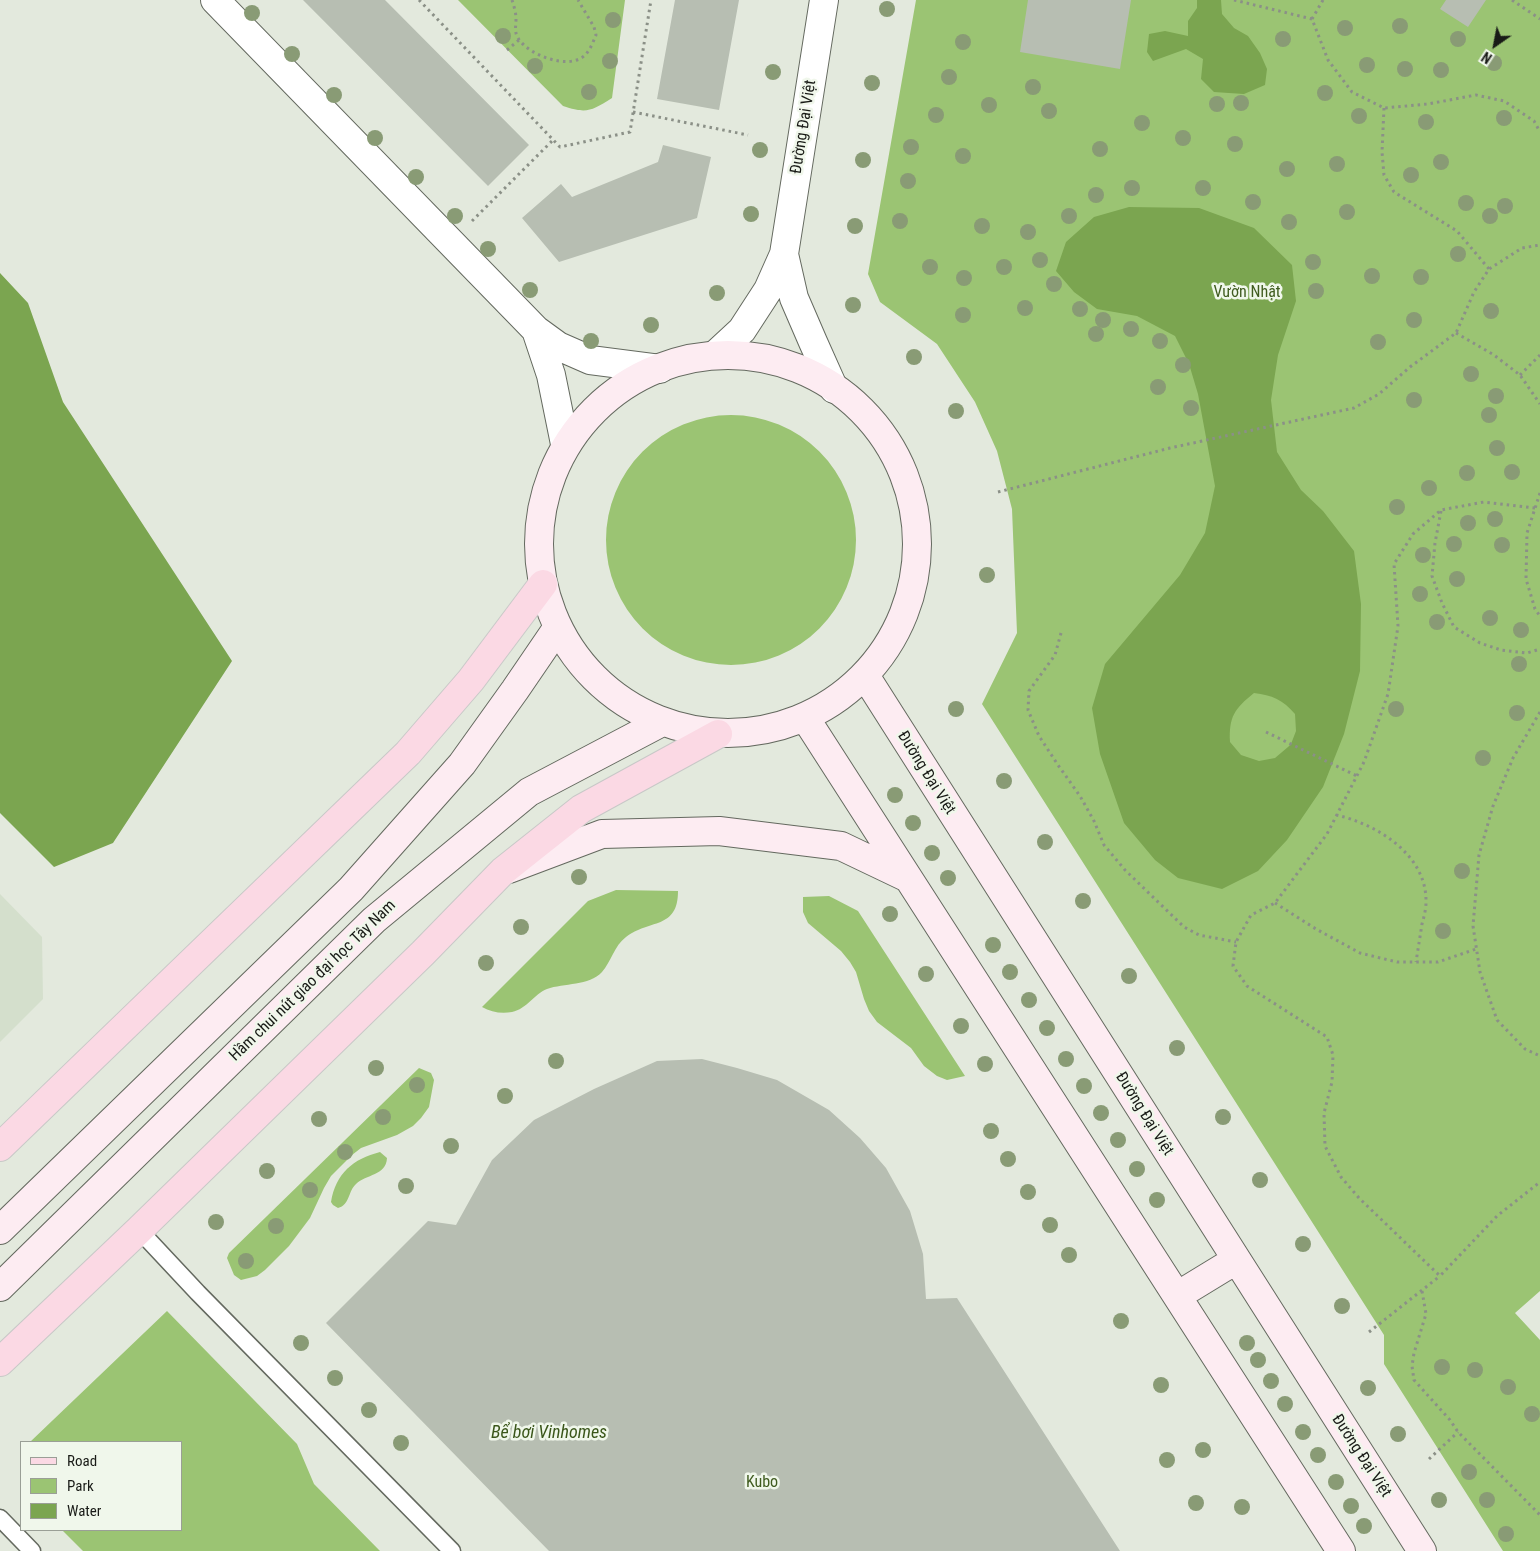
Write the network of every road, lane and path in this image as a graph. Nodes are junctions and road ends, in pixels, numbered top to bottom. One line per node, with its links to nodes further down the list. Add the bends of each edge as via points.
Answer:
1 (215, 0): 23 (street)
2 (419, 0): 18 (path)
3 (512, 0): 12 (path, via 515,32)
4 (578, 0): 12 (path, via 596,35 584,57 552,60)
5 (650, 0): 15 (path)
6 (824, 0): 21 (street, Đường Đại Việt)
7 (1234, 0): 10 (path)
8 (1323, 0): 10 (path)
9 (1512, 0): 11 (path)
10 (1312, 19): 14 (path, via 1328,60 1352,92)
11 (1540, 19)
12 (519, 40): 13 (path)
13 (507, 50)
14 (1384, 108): 16 (path, via 1476,95 1504,101 1534,121); 22 (path, via 1384,175 1394,192 1456,231)
15 (633, 112): 17 (path); 18 (path, via 630,132 560,147)
16 (1540, 132)
17 (748, 134)
18 (554, 140): 19 (path)
19 (468, 225)
20 (1540, 245): 22 (path, via 1522,248)
21 (784, 254): 25 (street, Đường Đại Việt, via 768,290 742,330); 29 (street, Đường Đại Việt, via 794,298)
22 (1489, 268): 24 (path, via 1474,292)
23 (536, 330): 27 (street, via 558,346 590,360); 31 (street, via 551,375)
24 (1456, 333): 28 (path); 32 (path, via 1379,394 1354,408 1200,441)
25 (715, 355): 27 (street, via 691,358); 29 (street, via 751,356 809,372)
26 (1540, 355): 28 (path)
27 (660, 369): 31 (street, via 634,379 598,404)
28 (1520, 375): 30 (path)
29 (834, 389): 41 (street, via 859,406 896,454 916,510 918,571 900,628)
30 (1540, 404)
31 (565, 444): 36 (street, via 554,466 539,524)
32 (998, 492)
33 (1540, 495): 34 (path)
34 (1535, 508): 35 (path, via 1484,502); 37 (path, via 1527,534 1526,580)
35 (1441, 510): 40 (path, via 1432,576 1454,627 1480,643 1501,650 1527,653); 47 (path, via 1414,534 1394,564 1398,626 1388,694)
36 (543, 584): 38 (street); 56 (main road, via 471,680 408,753)
37 (1540, 616)
38 (558, 626): 44 (street, via 584,667 619,700); 58 (street, via 462,764 351,889)
39 (1061, 633): 52 (path, via 1055,655 1029,691 1028,710 1039,736 1080,796 1104,845 1125,870 1184,927 1199,935)
40 (1540, 649)
41 (866, 677): 43 (street, via 838,701); 60 (street, Đường Đại Việt)
42 (1540, 712): 53 (path, via 1513,758 1493,806 1479,855 1473,926)
43 (806, 719): 46 (street, via 762,732); 50 (street)
44 (662, 722): 46 (street); 62 (street, Hầm chui nút giao đại học Tây Nam, via 529,792 374,920)
45 (1266, 732): 47 (path)
46 (718, 734): 49 (main road, via 581,809)
47 (1357, 776): 48 (path)
48 (1336, 815): 51 (path, via 1327,834); 54 (path, via 1364,824 1401,848 1418,872 1425,887 1426,903)
49 (503, 871): 50 (street, via 602,834 719,831 841,846); 59 (main road)
50 (908, 878): 64 (street)
51 (1275, 903): 52 (path, via 1251,915); 54 (path, via 1360,953 1397,962)
52 (1236, 942): 61 (path, via 1233,966 1247,986 1327,1037 1333,1055 1332,1082 1324,1113 1325,1146 1341,1178)
53 (1476, 949): 54 (path, via 1438,962); 55 (path, via 1480,972 1497,1020 1525,1049)
54 (1416, 962)
55 (1540, 1056)
56 (3, 1137)
57 (1540, 1182): 61 (path, via 1497,1216)
58 (0, 1230)
59 (139, 1230): 66 (main road); 72 (lane)
60 (1236, 1260): 64 (street); 74 (street, Đường Đại Việt)
61 (1440, 1276): 63 (path)
62 (0, 1287)
63 (1422, 1291): 65 (path); 67 (path, via 1426,1314 1412,1366 1414,1380)
64 (1177, 1296): 73 (street)
65 (1370, 1332)
66 (0, 1362)
67 (1458, 1432): 68 (path); 69 (path)
68 (1428, 1458)
69 (1540, 1515)
70 (0, 1518): 71 (lane)
71 (32, 1551)
72 (452, 1551)
73 (1341, 1551)
74 (1422, 1551)

